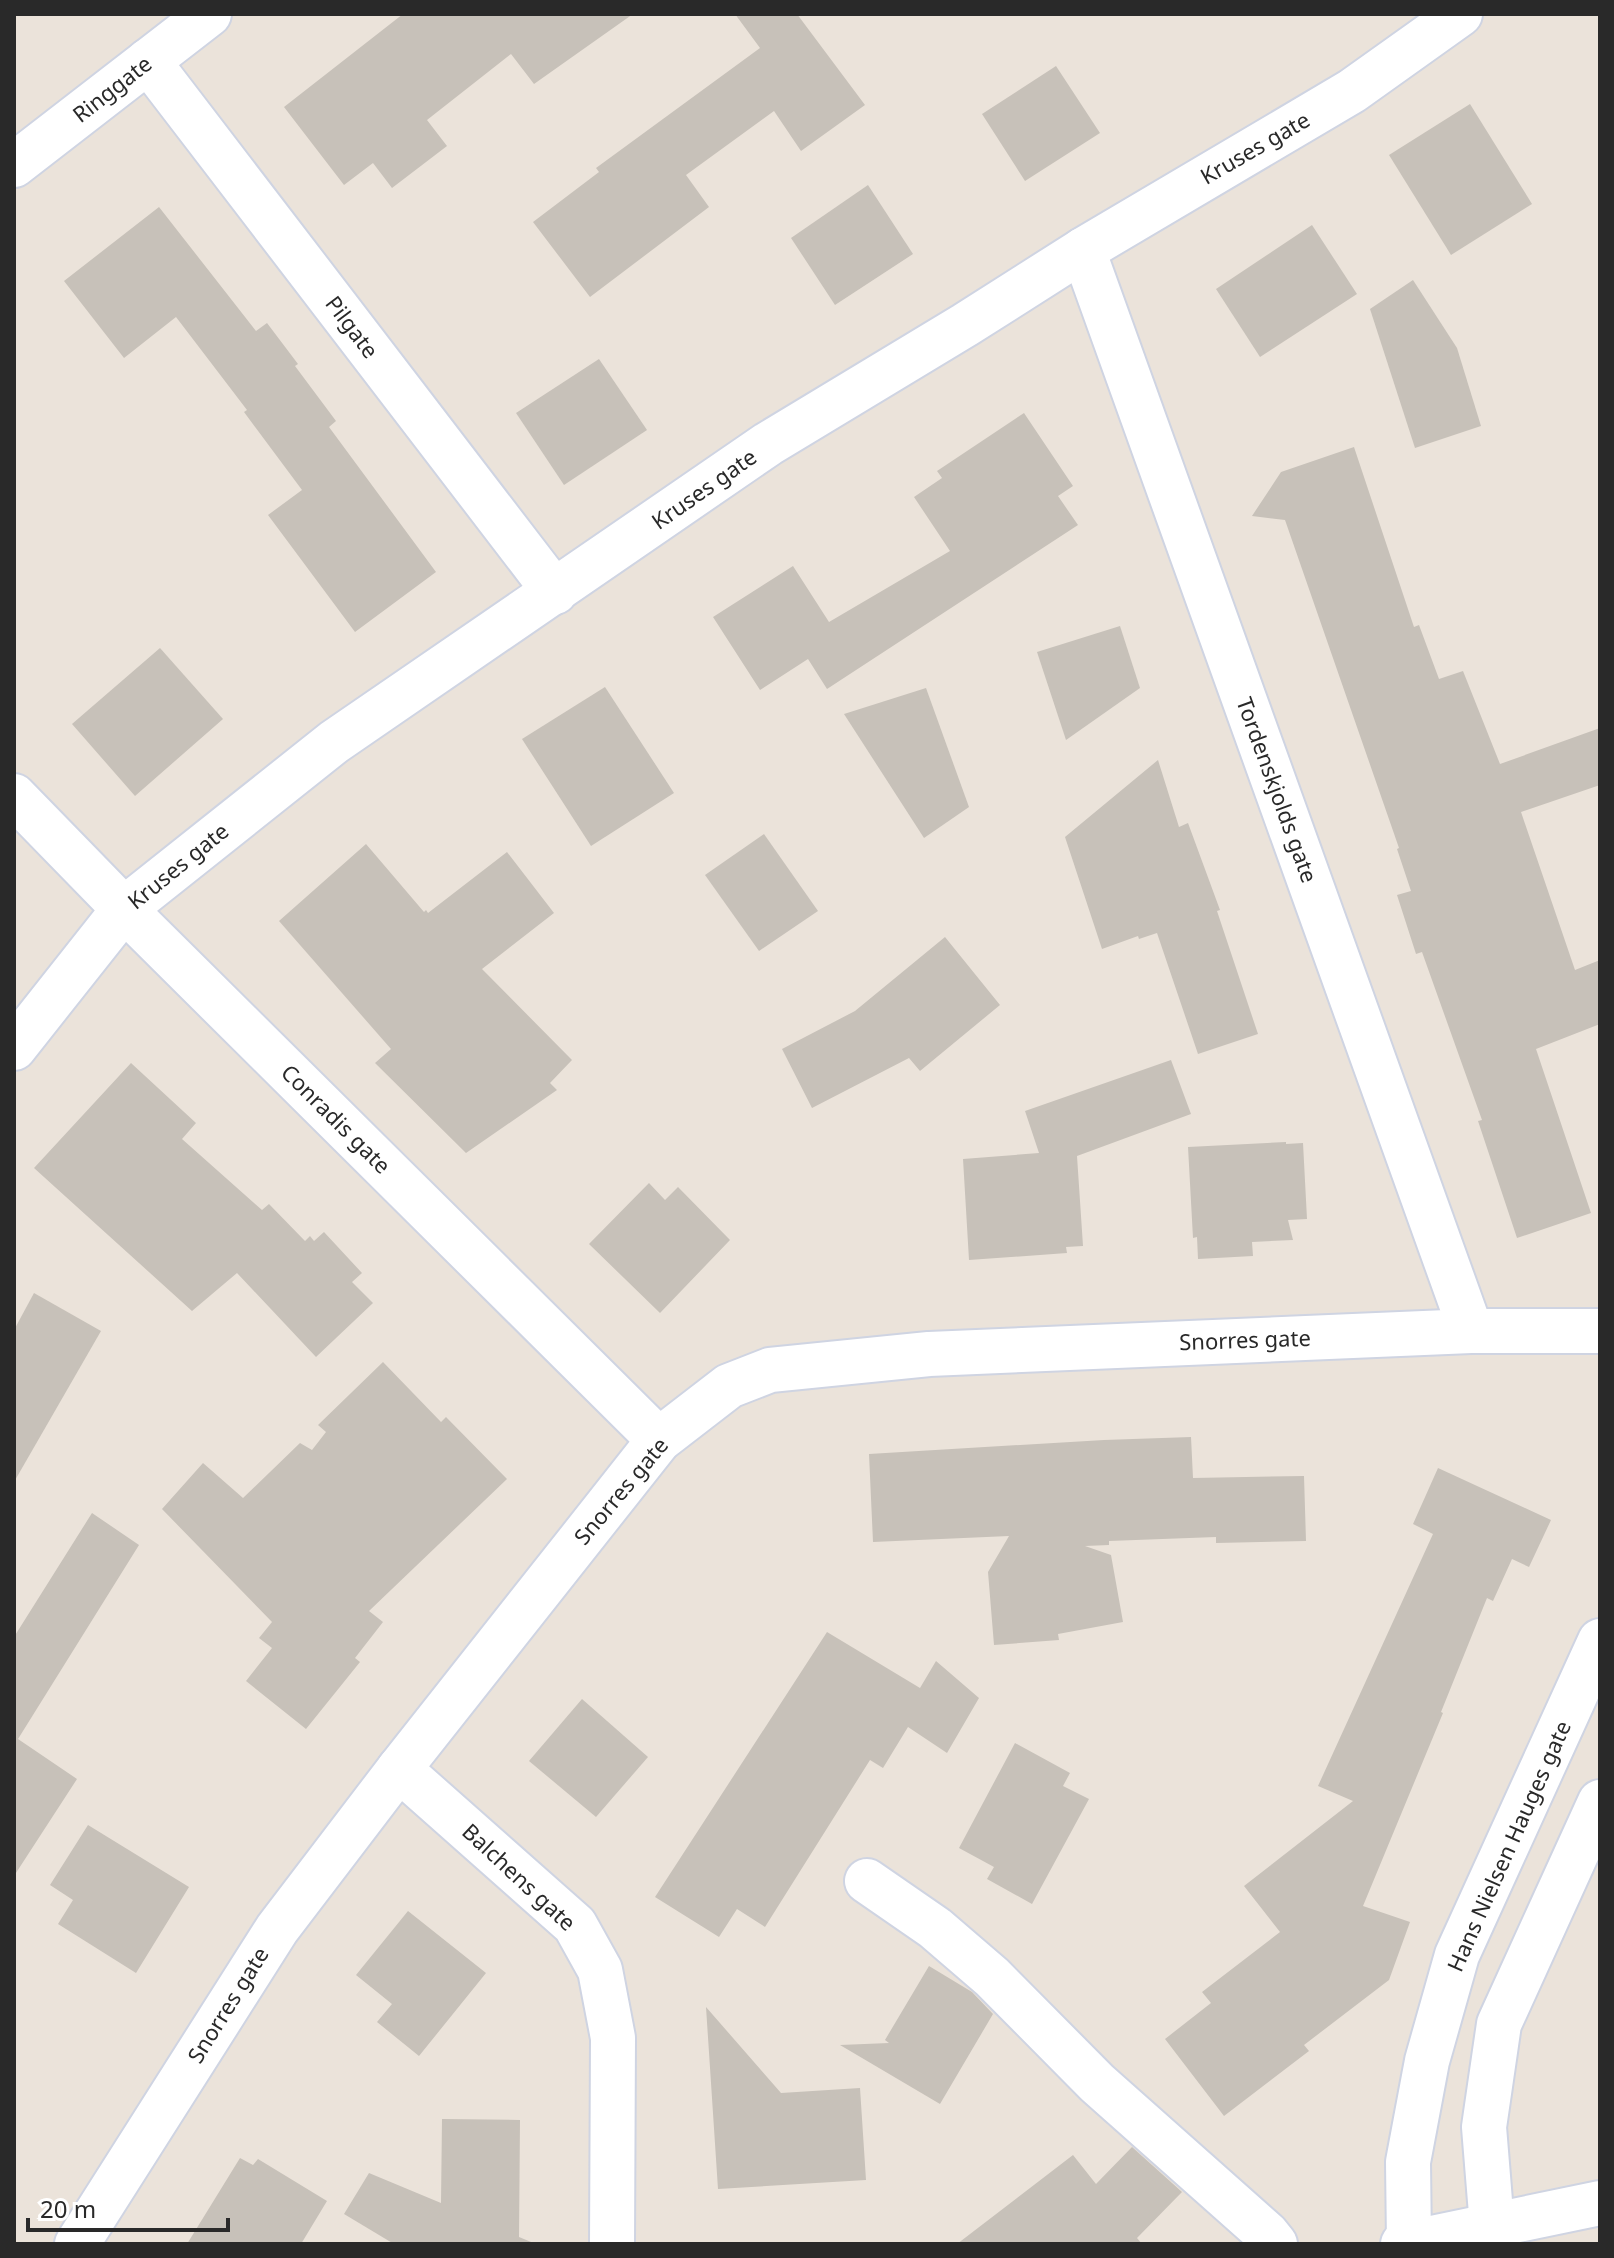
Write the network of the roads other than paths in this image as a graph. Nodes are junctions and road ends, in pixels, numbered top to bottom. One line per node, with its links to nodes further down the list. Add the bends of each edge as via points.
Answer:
1 (209, 14): 3 (street, Ringgate)
2 (1460, 14): 5 (street, Kruses gate, via 1352,91)
3 (148, 61): 4 (street, Ringgate); 6 (street, Pilgate)
4 (14, 165)
5 (1083, 250): 6 (street, Kruses gate, via 768,444); 10 (street, Tordenskjolds gate)
6 (555, 592): 8 (street, Kruses gate, via 334,742)
7 (14, 796): 8 (street, Conradis gate)
8 (124, 909): 9 (street, Kruses gate); 12 (street, Conradis gate)
9 (14, 1048)
10 (1471, 1331): 11 (street, Snorres gate); 12 (street, Snorres gate, via 929,1354 770,1370 729,1386)
11 (1600, 1331)
12 (659, 1440): 14 (street, Snorres gate)
13 (1600, 1641): 19 (street, Hans Nielsen Hauges gate, via 1457,1955 1427,2061 1408,2162)
14 (399, 1769): 20 (street, Snorres gate, via 277,1929); 21 (street, Balchens gate, via 575,1925 600,1970 613,2038)
15 (1600, 1802): 18 (street, via 1499,2024 1484,2127)
16 (867, 1881): 22 (street, via 935,1928 992,1977 1097,2083)
17 (1600, 2203): 18 (street)
18 (1494, 2235): 19 (street)
19 (1407, 2243)
20 (77, 2244)
21 (612, 2244)
22 (1275, 2244)

